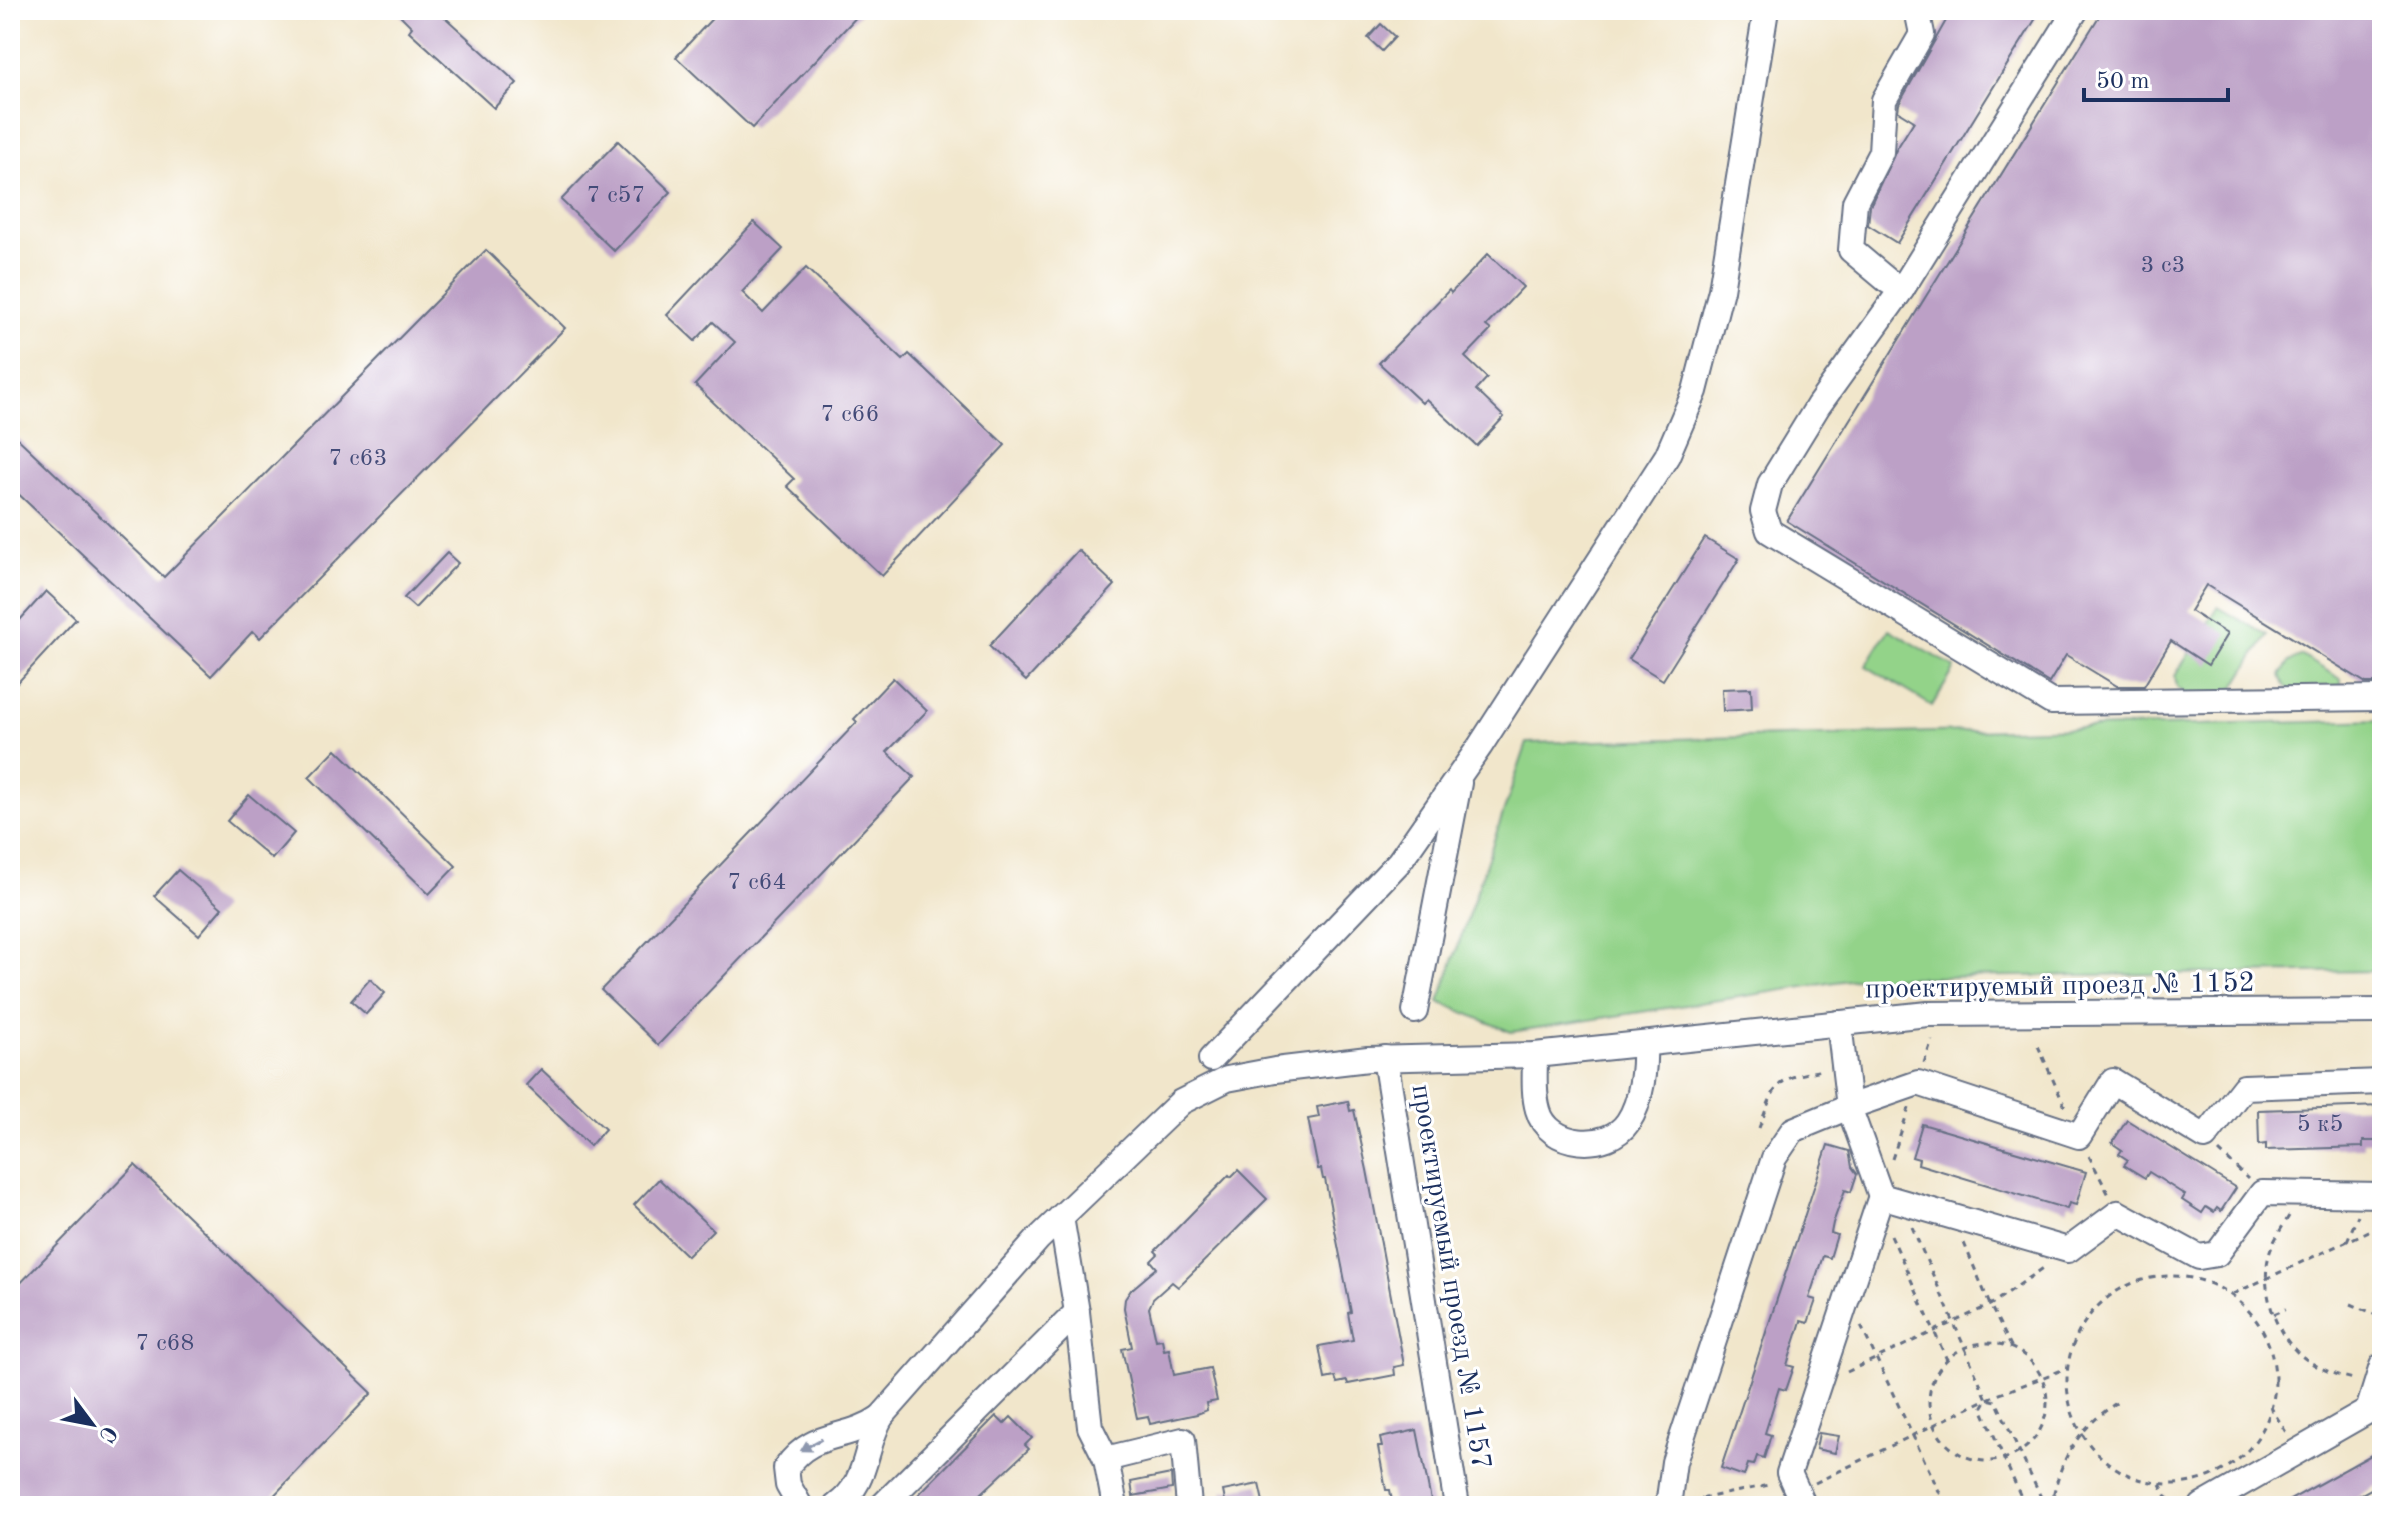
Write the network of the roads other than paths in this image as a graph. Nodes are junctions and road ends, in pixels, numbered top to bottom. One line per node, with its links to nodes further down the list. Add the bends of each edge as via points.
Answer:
1 (1766, 10): 6 (street, via 1721,290 1695,391 1667,456)
2 (1917, 10): 4 (street, via 1922,34 1884,100 1881,152 1855,202 1851,250)
3 (2076, 10): 4 (street)
4 (1902, 289): 5 (street, via 1770,484 1763,511 1769,531 2051,702)
5 (2382, 698)
6 (1461, 773): 7 (street); 13 (street, via 1399,862)
7 (1415, 1011)
8 (2382, 1011): 9 (street, проектируемый проезд № 1152, via 1928,1014)
9 (1839, 1023): 10 (street, проектируемый проезд № 1152); 15 (street)
10 (1644, 1044): 11 (street, проектируемый проезд № 1152); 11 (street, via 1642,1080 1629,1121 1616,1135 1588,1142 1570,1140 1544,1123 1538,1111)
11 (1535, 1055): 12 (street, проектируемый проезд № 1152)
12 (1385, 1058): 18 (street, проектируемый проезд № 1152, via 1227,1079 1181,1102); 29 (street, проектируемый проезд № 1157)
13 (1211, 1059)
14 (2382, 1082): 15 (street, via 2244,1087 2205,1137 2113,1081 2079,1136 1918,1083)
15 (1849, 1107): 17 (street); 30 (street, via 1793,1130 1774,1158 1674,1462)
16 (2371, 1195): 17 (street, via 2262,1193 2217,1254 2199,1257 2118,1213 2068,1250)
17 (1887, 1201): 23 (street, via 1848,1297 1789,1473)
18 (1061, 1217): 19 (street); 21 (street, проектируемый проезд № 1152)
19 (1077, 1312): 22 (street, via 1090,1427); 26 (street)
20 (2380, 1374): 31 (street, via 2368,1411)
21 (881, 1417): 24 (street, one-way to 24, via 856,1432 822,1438 795,1455 786,1468 788,1485); 25 (street, via 861,1478)
22 (1106, 1459): 27 (street); 28 (street, via 1183,1440)
23 (1798, 1493)
24 (800, 1506)
25 (836, 1506)
26 (882, 1506)
27 (1115, 1506)
28 (1189, 1506)
29 (1457, 1506)
30 (1668, 1506)
31 (2202, 1506)

